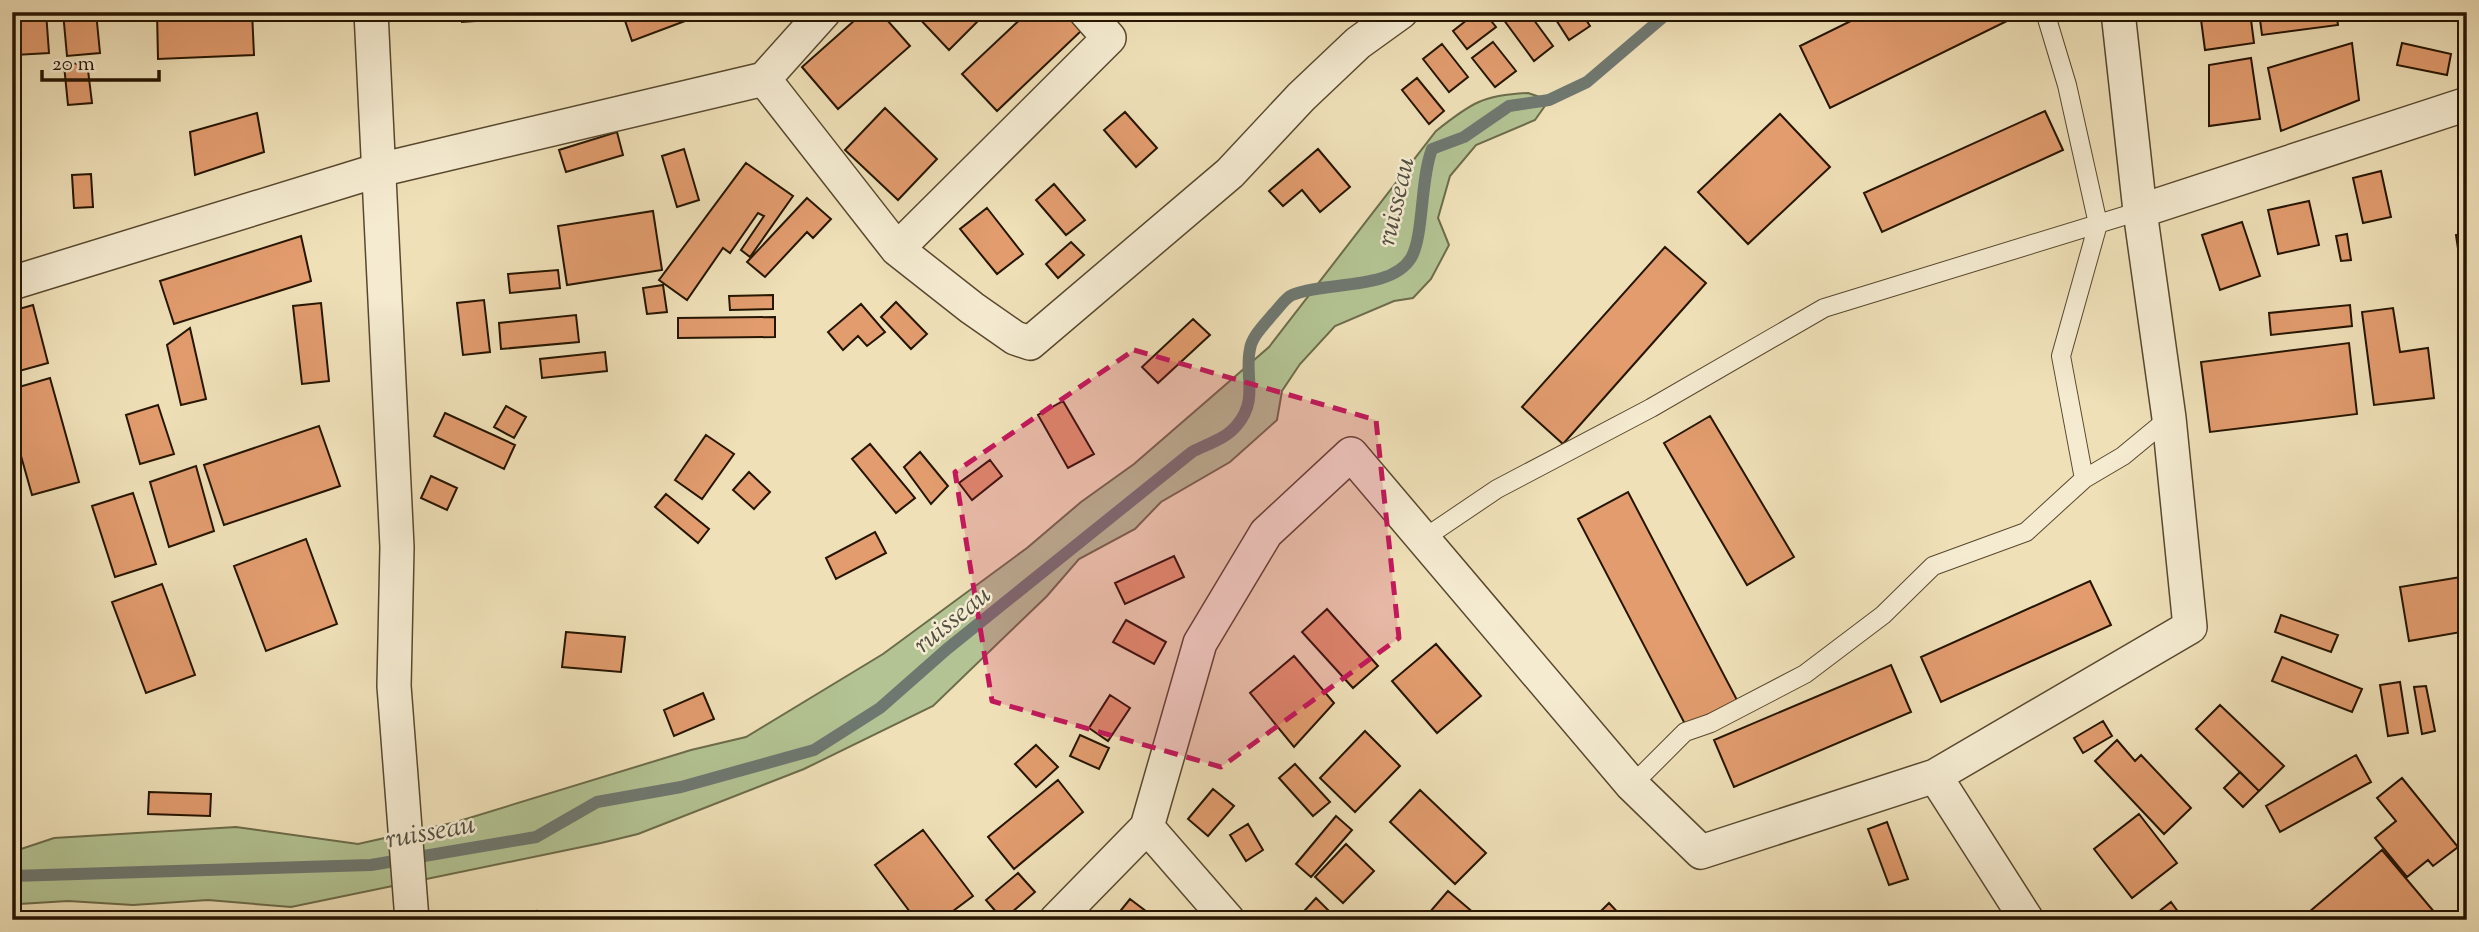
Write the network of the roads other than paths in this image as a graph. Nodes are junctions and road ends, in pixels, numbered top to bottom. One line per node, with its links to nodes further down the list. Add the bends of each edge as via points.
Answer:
1 (370, 12): 9 (street)
2 (824, 12): 7 (street)
3 (1086, 12): 12 (street, via 1109,38)
4 (1401, 12): 12 (street, via 1349,52 1230,173 1030,344 972,308)
5 (2045, 12): 11 (lane, via 2067,85)
6 (2118, 12): 10 (street)
7 (764, 79): 9 (street); 12 (street)
8 (2467, 104): 10 (street)
9 (379, 170): 13 (street); 20 (street, via 397,547 394,685)
10 (2140, 211): 11 (lane); 14 (street)
11 (2098, 224): 15 (lane, via 2061,356); 16 (lane, via 1824,308 1651,408 1497,489)
12 (897, 249)
13 (12, 283)
14 (2169, 418): 15 (lane, via 2123,456); 17 (street, via 2190,627)
15 (2084, 479): 18 (lane, via 2026,532 1933,566 1883,615 1805,674 1685,733)
16 (1423, 539): 18 (street); 19 (street, via 1351,454 1266,533 1200,643)
17 (1935, 776): 18 (street, via 1700,852); 23 (street)
18 (1632, 785)
19 (1147, 827): 21 (street); 22 (street)
20 (412, 920)
21 (1056, 920)
22 (1228, 920)
23 (2027, 920)

